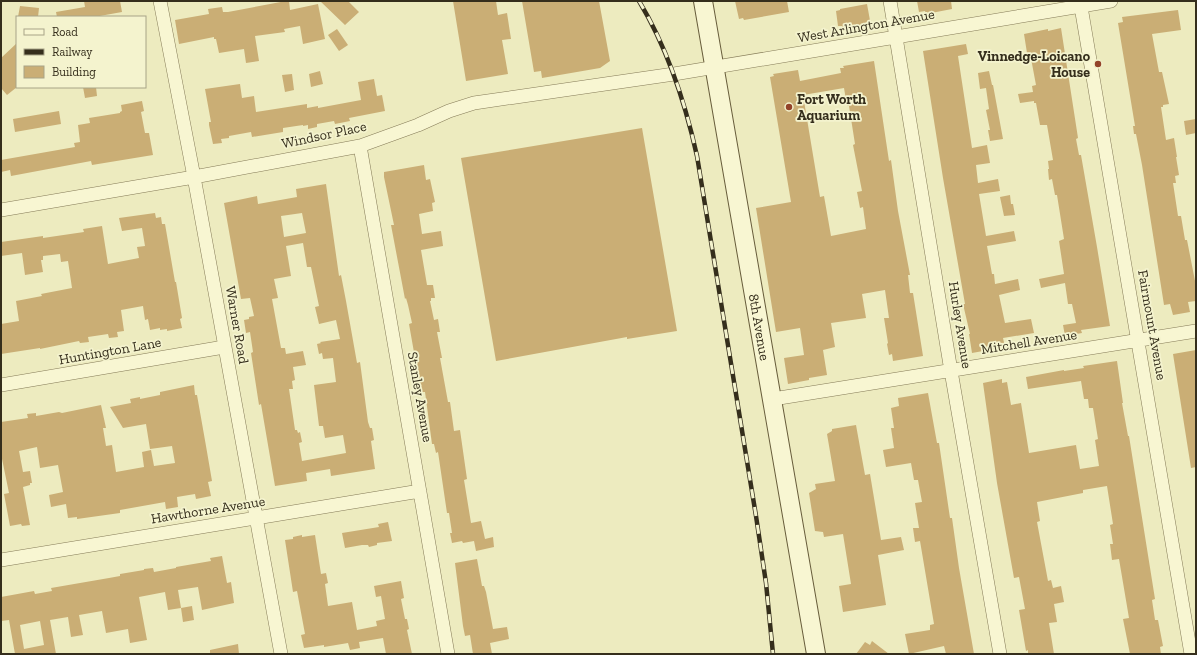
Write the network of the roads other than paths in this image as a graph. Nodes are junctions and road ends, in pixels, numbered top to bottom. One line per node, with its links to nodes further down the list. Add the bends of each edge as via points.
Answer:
1 (160, 1): 10 (street, Warner Road)
2 (703, 1): 7 (main road, 8th Avenue)
3 (890, 1): 6 (street, Hurley Avenue)
4 (1111, 1): 5 (street, West Arlington Avenue)
5 (1081, 4): 6 (street, West Arlington Avenue); 13 (street, Fairmount Avenue)
6 (896, 37): 7 (street, West Arlington Avenue); 15 (street, Hurley Avenue)
7 (714, 68): 8 (street, West Arlington Avenue); 17 (main road, 8th Avenue)
8 (674, 74): 9 (street, Windsor Place, via 474,103)
9 (360, 146): 10 (street, Windsor Place); 18 (street, Stanley Avenue)
10 (194, 177): 11 (street, Windsor Place); 14 (street, Warner Road)
11 (1, 210)
12 (1196, 331): 13 (street, Mitchell Avenue)
13 (1138, 340): 15 (street, Mitchell Avenue); 25 (street, Fairmount Avenue)
14 (224, 347): 16 (street, Huntington Lane); 19 (street, Warner Road)
15 (951, 371): 17 (street, Mitchell Avenue); 24 (street, Hurley Avenue)
16 (1, 385)
17 (773, 399): 23 (main road, 8th Avenue)
18 (420, 491): 19 (street, Hawthorne Avenue); 22 (street, Stanley Avenue)
19 (256, 518): 20 (street, Hawthorne Avenue); 21 (street, Warner Road)
20 (1, 560)
21 (281, 654)
22 (448, 654)
23 (816, 654)
24 (1000, 654)
25 (1191, 654)

